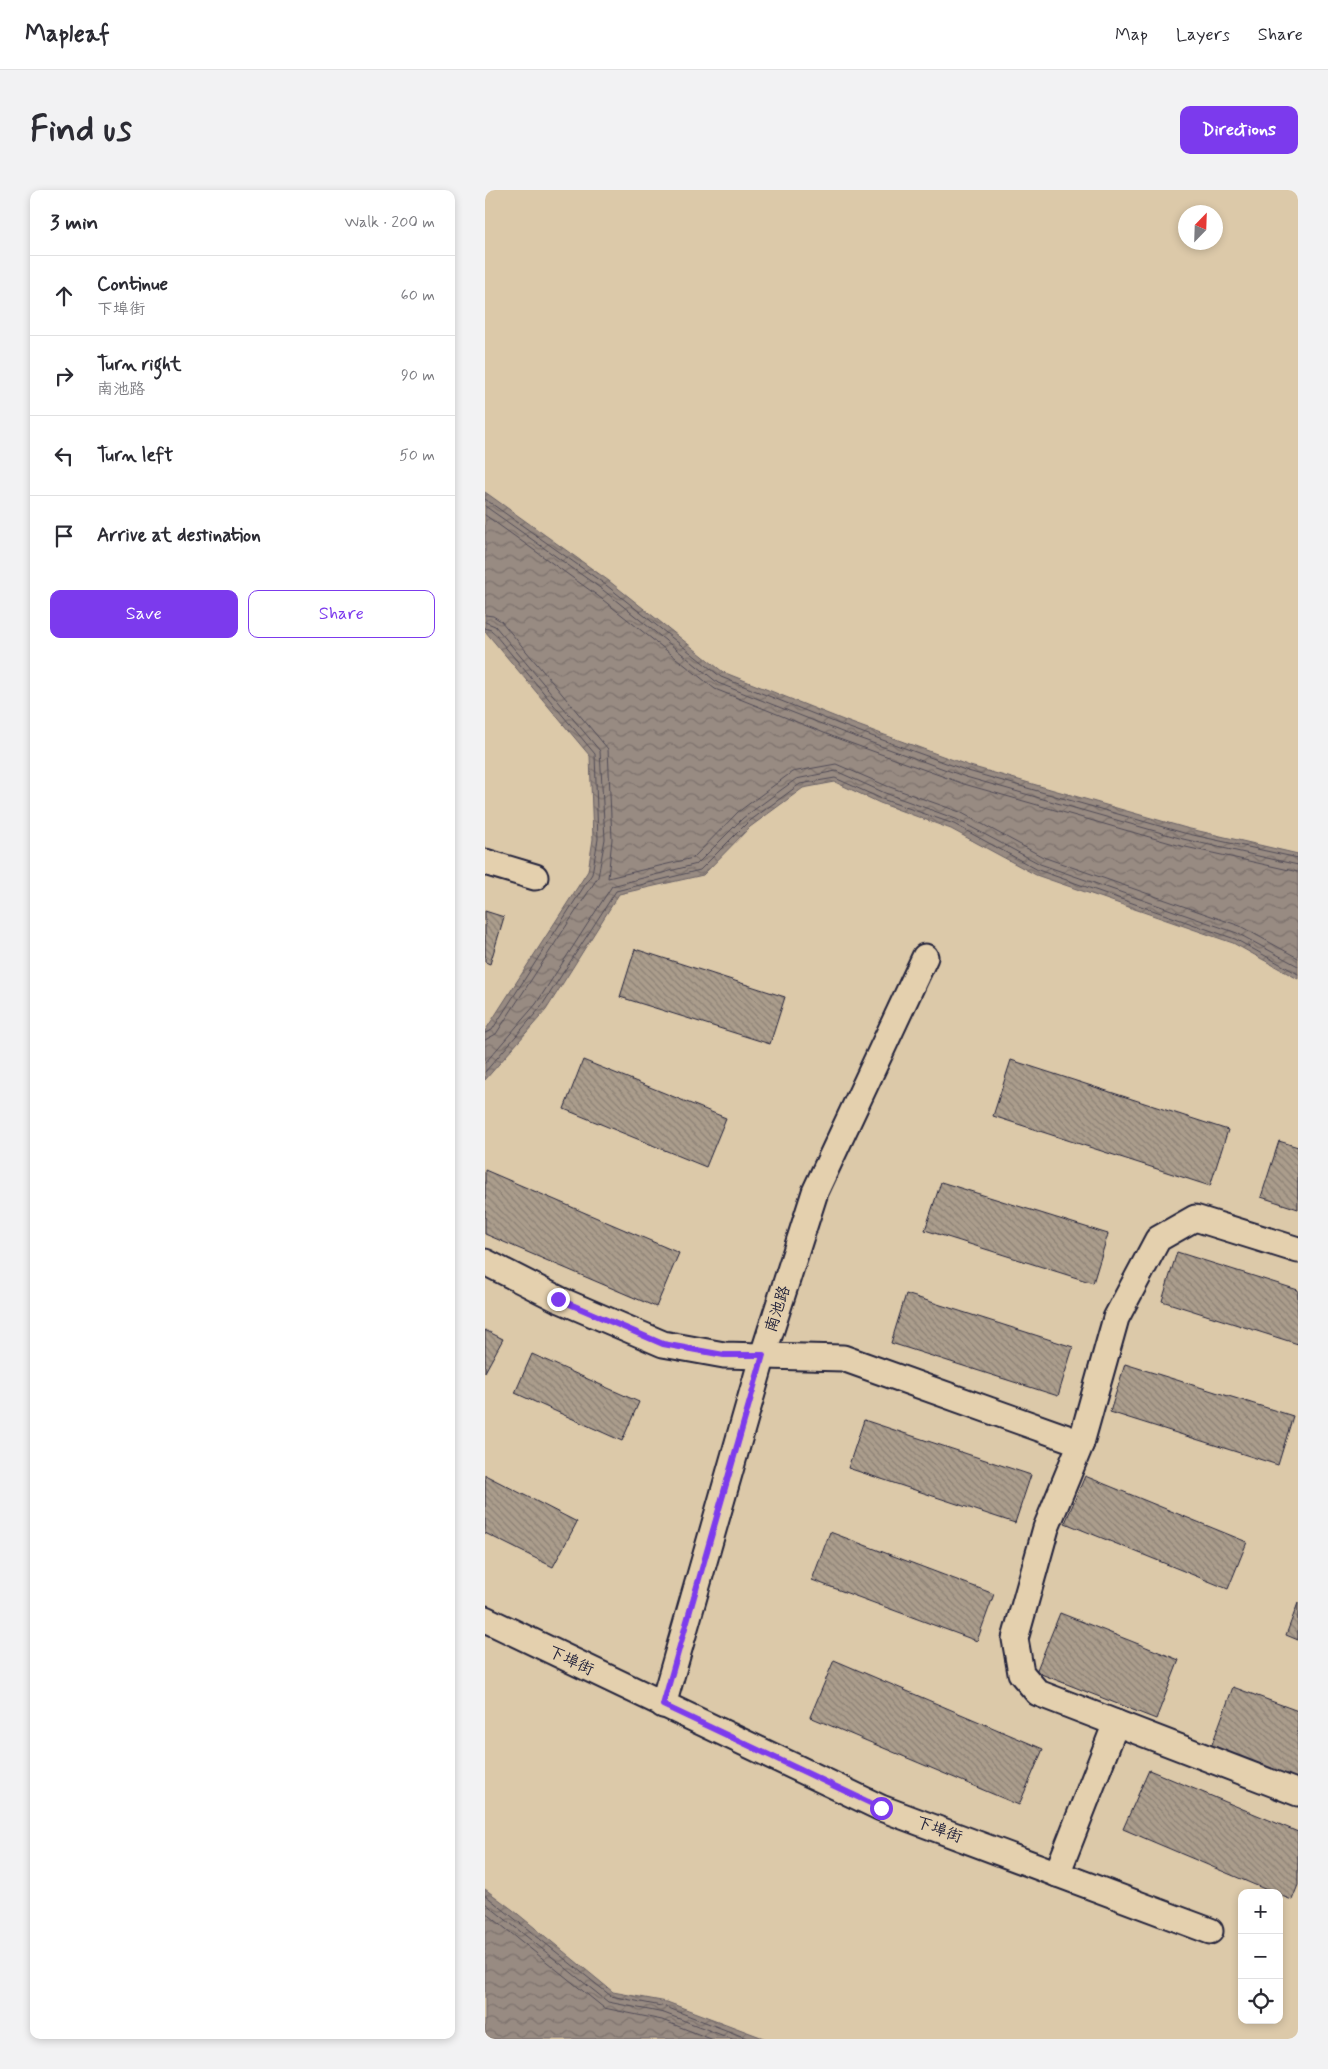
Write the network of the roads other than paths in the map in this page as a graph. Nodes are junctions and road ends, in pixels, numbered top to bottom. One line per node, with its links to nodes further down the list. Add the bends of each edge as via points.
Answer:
1 (485, 862): 2 (street)
2 (535, 877)
3 (925, 957): 6 (street, 南池路, via 815,1192)
4 (1298, 1250): 7 (street, via 1195,1218 1158,1238 1116,1318)
5 (485, 1262): 6 (street, via 558,1299 663,1344 724,1355)
6 (763, 1355): 7 (street, via 843,1358); 9 (street, 南池路)
7 (1081, 1443): 10 (street, via 1046,1528 1015,1639 1021,1673 1038,1693)
8 (485, 1619): 9 (street, 下埠街)
9 (663, 1705): 12 (street, 下埠街, via 881,1808)
10 (1117, 1723): 11 (street); 12 (street)
11 (1298, 1793)
12 (1057, 1874): 13 (street, 下埠街)
13 (1210, 1931)

